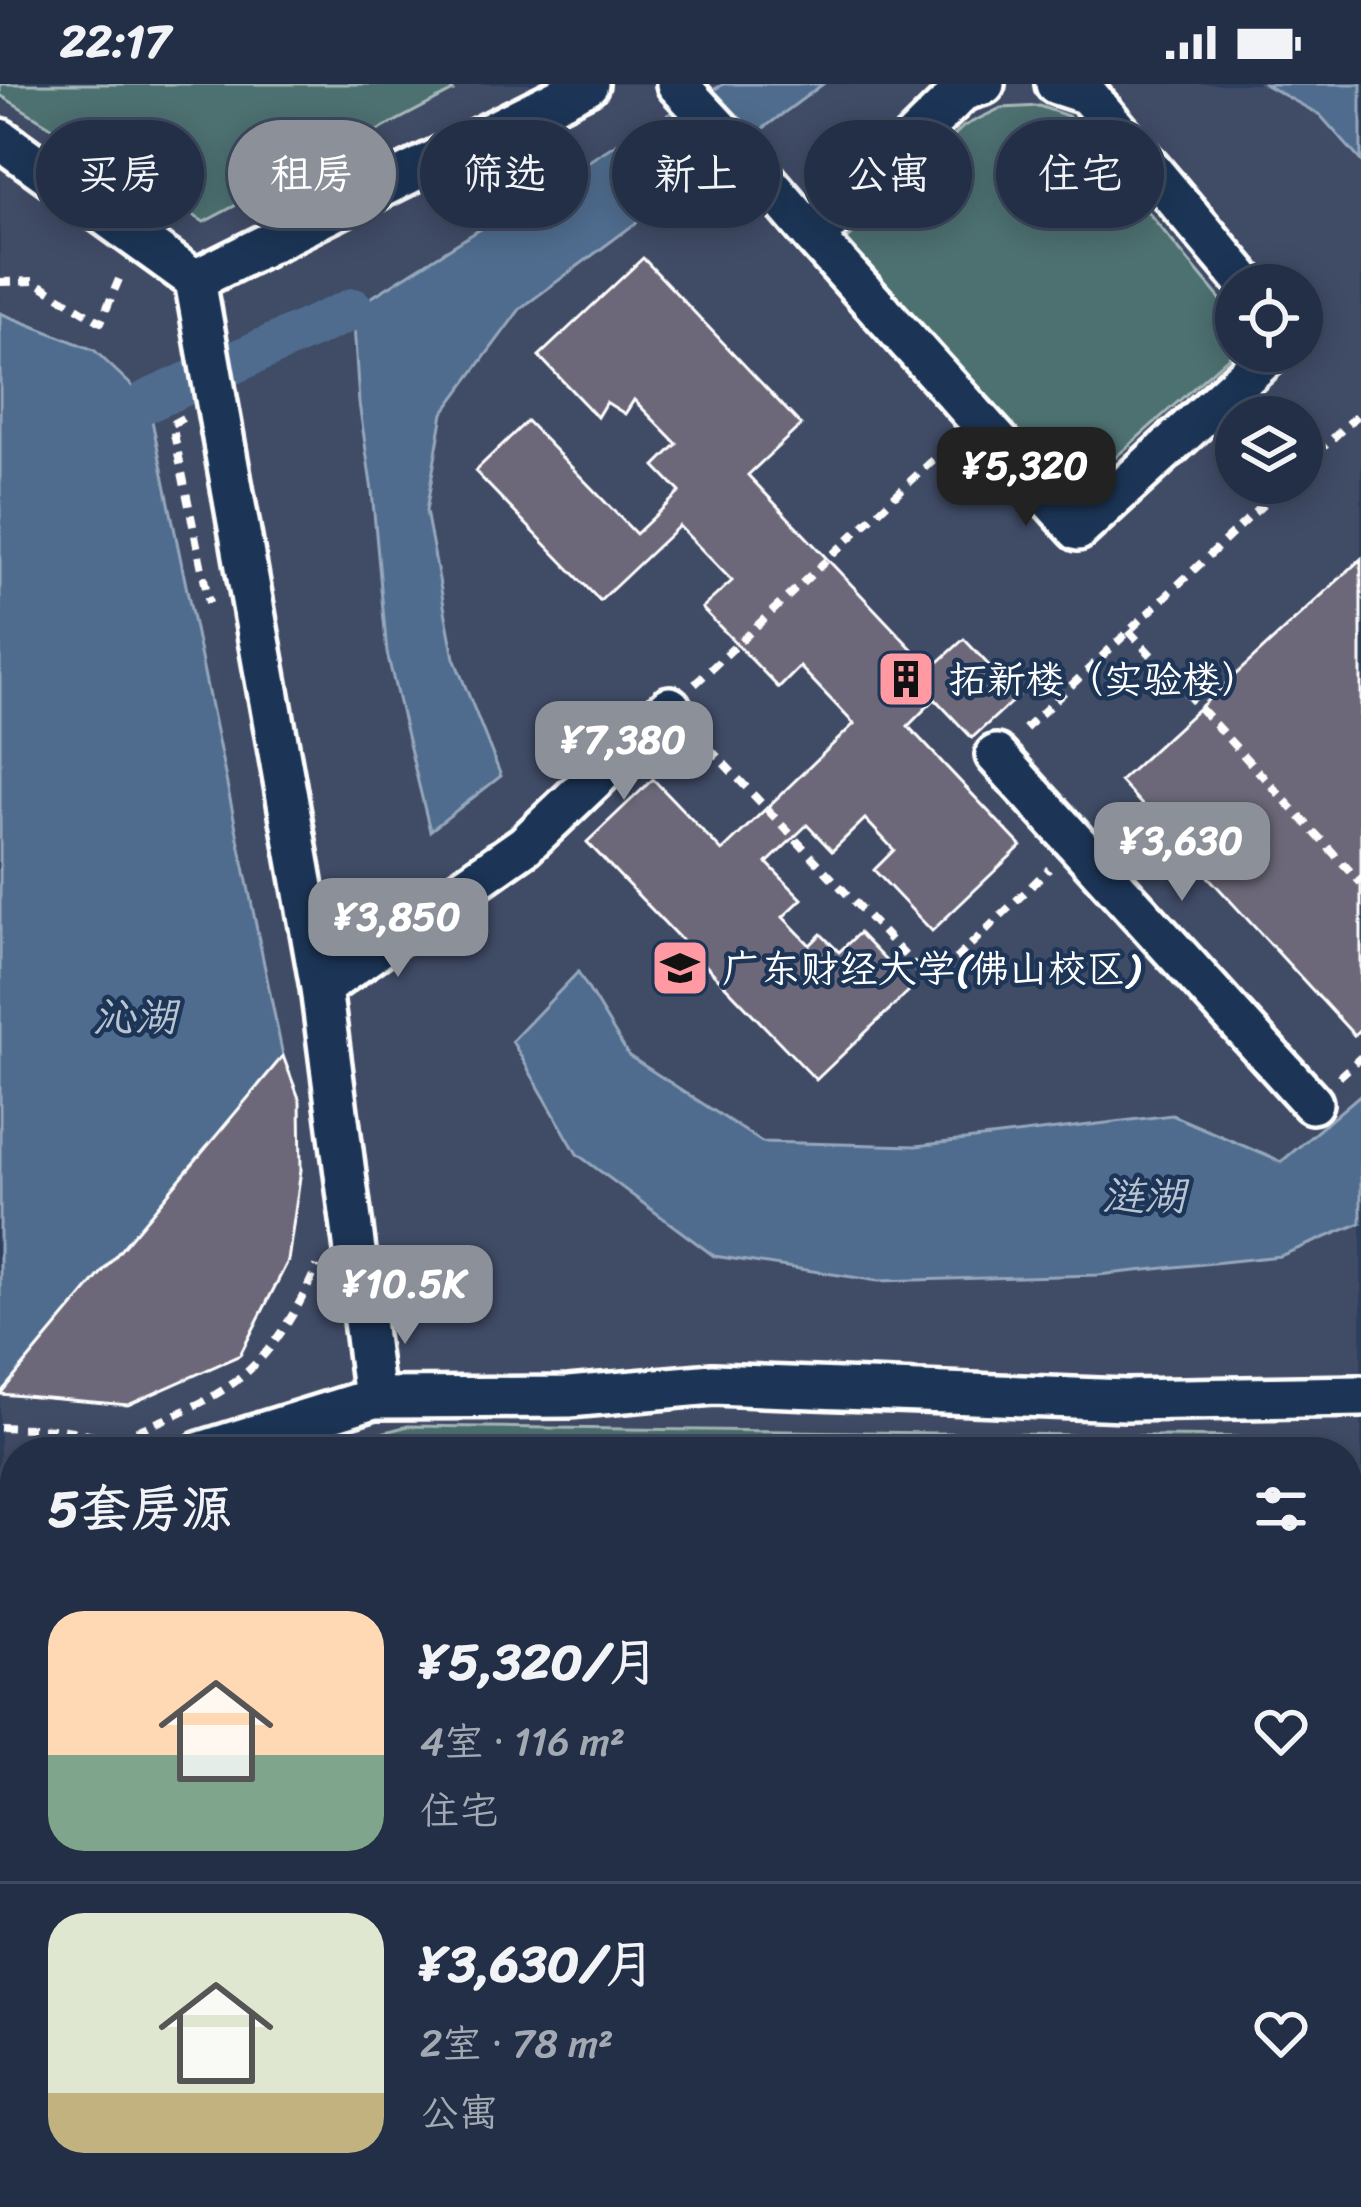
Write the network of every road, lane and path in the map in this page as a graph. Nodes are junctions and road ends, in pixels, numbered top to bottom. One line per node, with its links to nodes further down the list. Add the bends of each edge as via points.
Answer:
1 (587, 84): 10 (street)
2 (676, 84): 6 (street)
3 (984, 84): 6 (street, via 962,91)
4 (1056, 84): 8 (street, via 1087,94)
5 (0, 139): 7 (street)
6 (814, 237): 14 (street)
7 (137, 238): 9 (path, via 100,322 34,281); 10 (street)
8 (1230, 264)
9 (0, 282)
10 (195, 282): 12 (street)
11 (1250, 372): 14 (street, via 1078,530)
12 (216, 400): 17 (path, via 172,424); 23 (street)
13 (1361, 412): 15 (path)
14 (977, 418): 19 (path)
15 (1323, 447)
16 (1264, 504): 18 (path)
17 (210, 611)
18 (1129, 631): 20 (path); 22 (path)
19 (670, 707): 21 (path, via 931,983); 23 (street, via 526,845)
20 (996, 755): 21 (street)
21 (1076, 843): 24 (street)
22 (1361, 883)
23 (322, 988): 27 (street)
24 (1312, 1102)
25 (322, 1254): 30 (path, via 278,1337 237,1380)
26 (1361, 1396): 27 (street, via 1126,1400 713,1384 569,1397)
27 (374, 1398): 31 (street)
28 (0, 1427): 29 (path)
29 (106, 1437)
30 (122, 1437)
31 (249, 1437)

